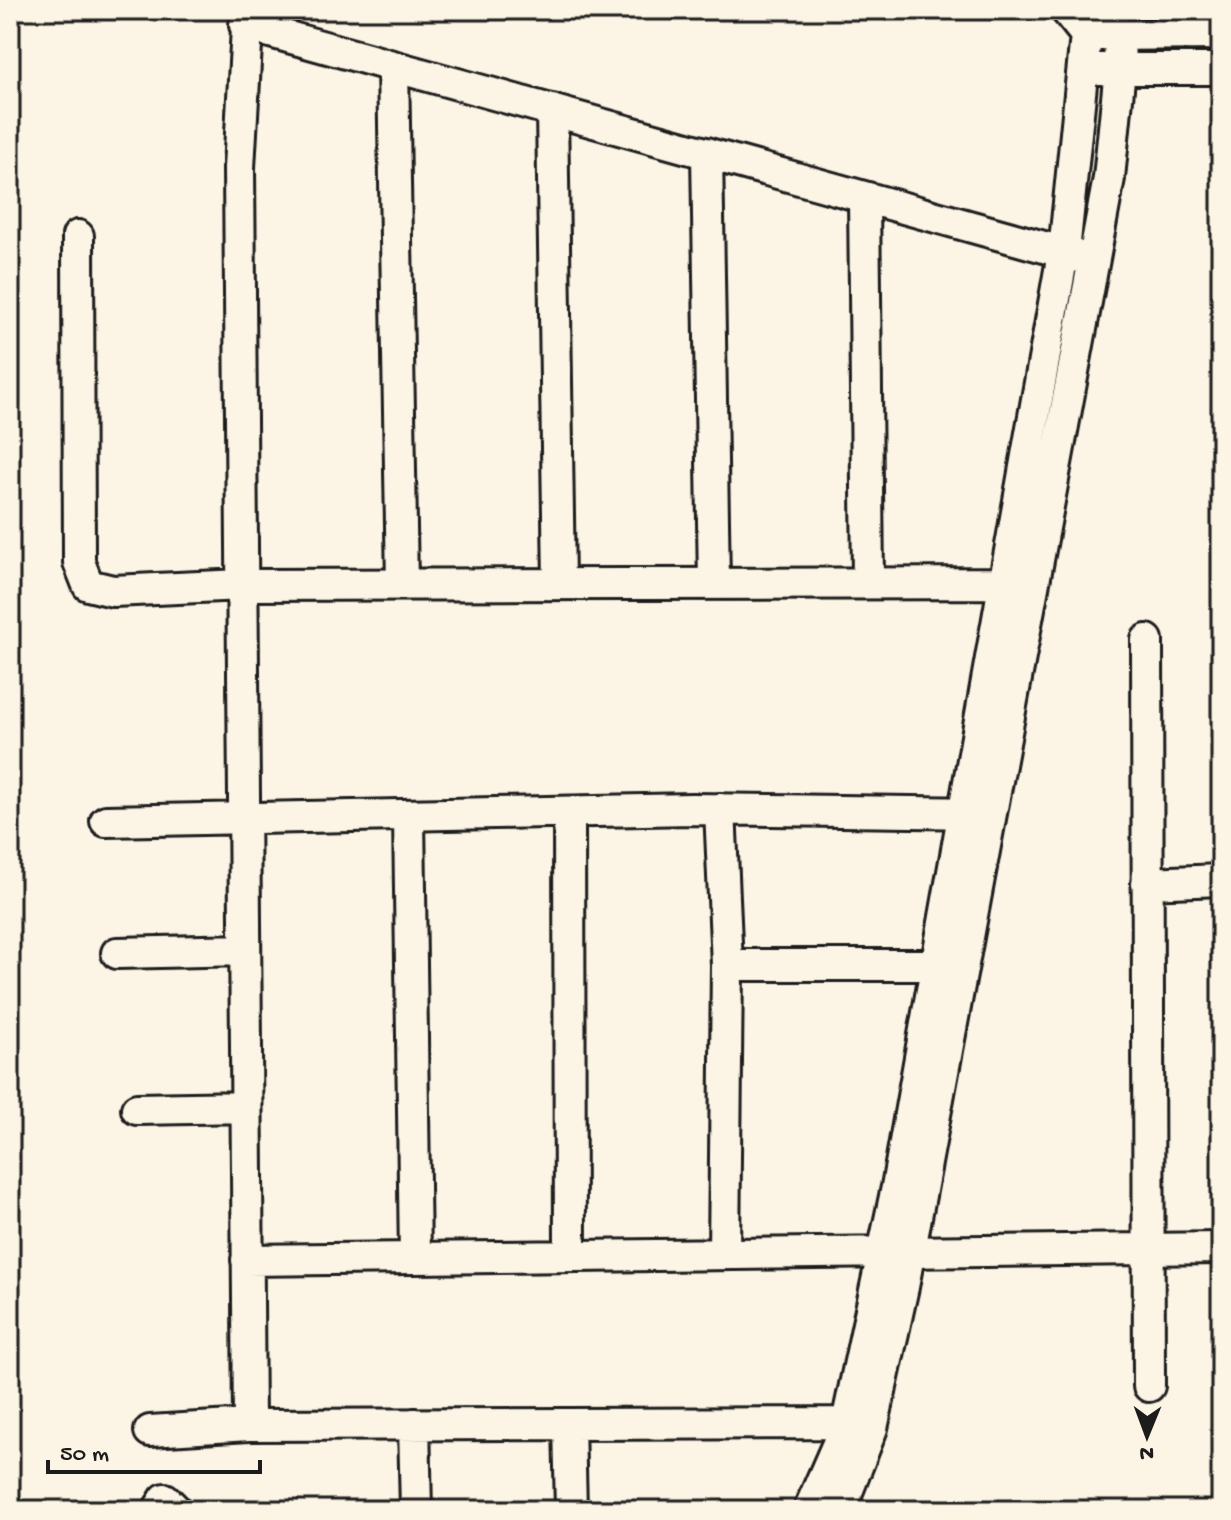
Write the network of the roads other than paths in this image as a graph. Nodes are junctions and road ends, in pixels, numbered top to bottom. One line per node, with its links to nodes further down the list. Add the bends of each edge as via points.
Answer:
1 (1066, 10): 3 (street)
2 (246, 18): 5 (street); 20 (street, via 239,168)
3 (1102, 26): 4 (street); 6 (street); 7 (street)
4 (1221, 34)
5 (393, 66): 9 (street); 19 (street)
6 (1084, 69): 7 (street); 13 (street)
7 (1120, 69): 8 (street); 14 (street)
8 (1221, 69)
9 (552, 110): 10 (street); 17 (street)
10 (707, 153): 11 (street); 18 (street)
11 (864, 197): 13 (street); 15 (street)
12 (78, 236): 20 (street, via 79,562 88,585 113,591)
13 (1063, 252): 14 (street); 16 (street)
14 (1094, 261): 16 (street)
15 (868, 582): 16 (street); 18 (street)
16 (1019, 582): 24 (street)
17 (559, 583): 18 (street); 19 (street)
18 (714, 583)
19 (402, 584): 20 (street)
20 (242, 585): 27 (street)
21 (1147, 640): 29 (street)
22 (720, 809): 23 (street); 24 (street); 32 (street)
23 (569, 812): 25 (street); 40 (street)
24 (978, 813): 33 (street)
25 (409, 816): 27 (street); 41 (street)
26 (106, 821): 27 (street)
27 (244, 821): 30 (street)
28 (1221, 880): 29 (street)
29 (1147, 883): 37 (street)
30 (245, 950): 31 (street); 34 (street)
31 (117, 953)
32 (727, 965): 33 (street); 39 (street)
33 (949, 968): 38 (street)
34 (246, 1107): 35 (street); 42 (street)
35 (137, 1109)
36 (1221, 1248): 37 (street)
37 (1149, 1250): 38 (street); 43 (street)
38 (897, 1253): 39 (street); 47 (street)
39 (724, 1254): 40 (street)
40 (570, 1256): 41 (street)
41 (415, 1258): 42 (street)
42 (247, 1260): 46 (street)
43 (1149, 1386)
44 (414, 1424): 45 (street); 46 (street); 51 (street)
45 (569, 1424): 47 (street); 52 (street)
46 (249, 1425): 48 (street)
47 (859, 1426): 53 (street); 54 (street)
48 (150, 1431)
49 (158, 1510): 50 (street, via 165,1499)
50 (176, 1510)
51 (416, 1510)
52 (571, 1510)
53 (809, 1510)
54 (840, 1510)

